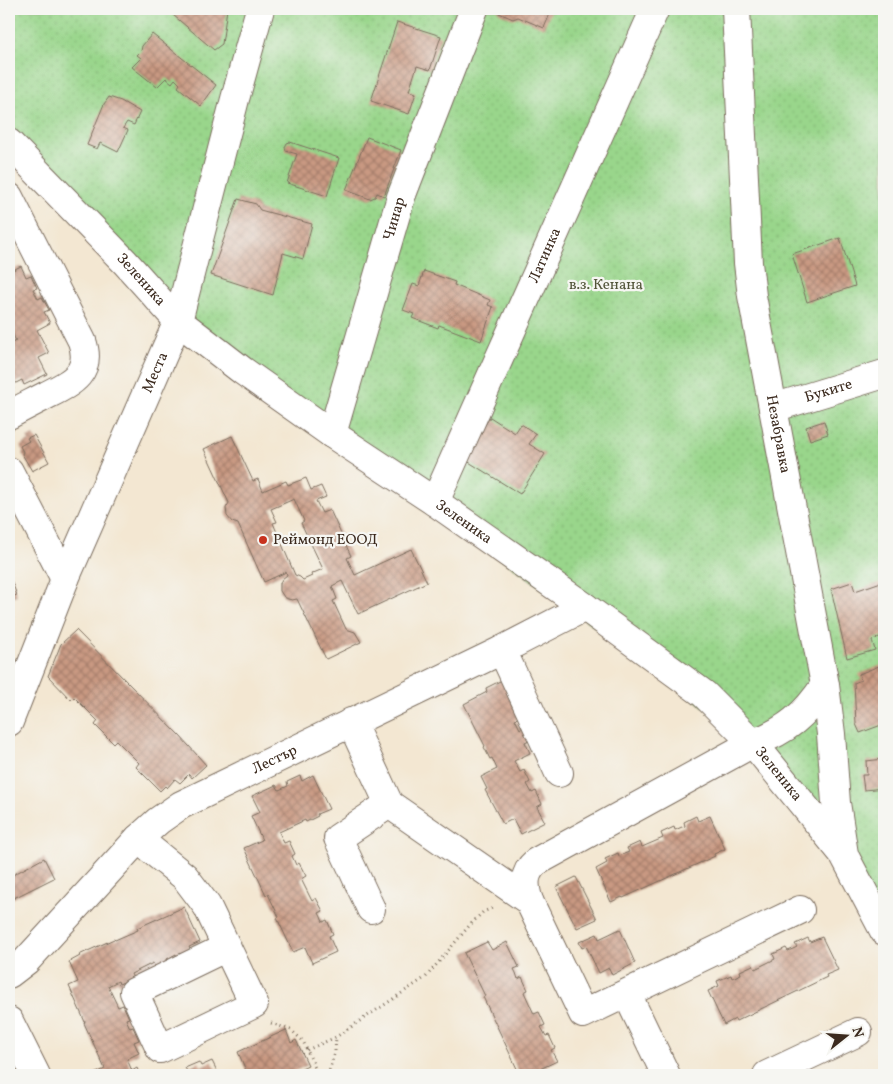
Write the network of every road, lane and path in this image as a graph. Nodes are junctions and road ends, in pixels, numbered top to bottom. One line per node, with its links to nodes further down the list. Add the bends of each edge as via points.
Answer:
1 (260, 9): 7 (street, Места)
2 (474, 9): 11 (street, Чинар, via 401,197)
3 (655, 9): 13 (street, Латинка)
4 (736, 9): 9 (street, Незабравка, via 748,263)
5 (14, 158): 7 (street, Зеленика, via 125,262)
6 (9, 197): 10 (street, via 82,340 85,355 79,375 69,384)
7 (178, 321): 11 (street, Зеленика); 14 (street, Места)
8 (884, 374): 9 (street, Буките)
9 (773, 408): 17 (street, Незабравка)
10 (9, 415)
11 (332, 434): 13 (street, Зеленика)
12 (9, 471): 14 (street)
13 (435, 502): 15 (street, Зеленика)
14 (65, 579): 18 (street, Места)
15 (585, 607): 16 (street, Лестър); 20 (street, Зеленика, via 704,694)
16 (502, 650): 19 (street, Лестър); 21 (street)
17 (825, 685): 20 (street, via 794,722); 24 (street, Незабравка)
18 (9, 722)
19 (351, 722): 22 (street); 23 (street, Лестър, via 181,805)
20 (754, 743): 24 (street, Зеленика); 25 (street, via 540,859 532,866 526,879)
21 (559, 773)
22 (389, 804): 25 (street); 26 (street, via 338,838)
23 (138, 839): 29 (street, via 185,877 207,906); 30 (street, Лестър, via 26,961)
24 (844, 855): 28 (street, Зеленика)
25 (529, 901): 31 (street, via 583,1014); 35 (path, via 502,904 483,912 426,977)
26 (371, 909)
27 (800, 910): 31 (street)
28 (884, 931)
29 (227, 947): 32 (street); 32 (street, via 134,992 160,1049)
30 (9, 974)
31 (627, 994): 40 (street)
32 (254, 1004): 36 (path, via 271,1023 291,1030)
33 (9, 1021): 37 (street)
34 (858, 1032): 41 (street)
35 (336, 1037): 36 (path); 39 (path)
36 (307, 1050): 38 (path)
37 (36, 1075)
38 (318, 1075)
39 (328, 1075)
40 (666, 1075)
41 (767, 1075)

